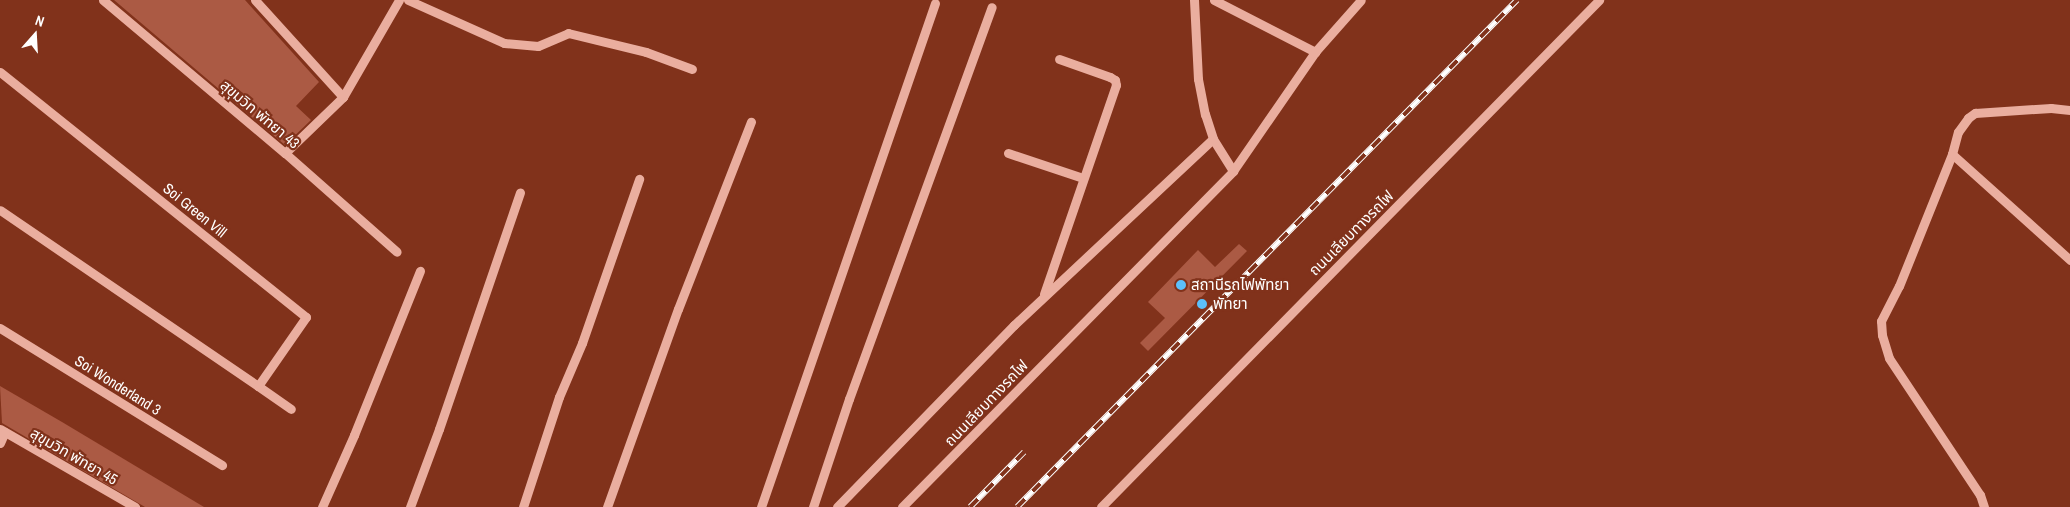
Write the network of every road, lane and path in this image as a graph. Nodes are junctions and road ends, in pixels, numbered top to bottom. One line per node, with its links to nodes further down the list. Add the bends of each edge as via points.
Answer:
1 (103, 0): 19 (street, สุขุมวิท พัทยา 43)
2 (256, 0): 15 (street)
3 (399, 0): 15 (street)
4 (408, 0): 13 (street, via 504,43 538,46 568,33 646,52)
5 (1194, 0): 18 (street, via 1198,79)
6 (1214, 0): 11 (street)
7 (1361, 0): 11 (street, ถนนเลียบทางรถไฟ)
8 (1600, 0): 46 (street, ถนนเลียบทางรถไฟ)
9 (935, 3): 42 (street)
10 (992, 7): 43 (street, via 849,399)
11 (1315, 52): 22 (street, ถนนเลียบทางรถไฟ)
12 (1059, 59): 23 (street, via 1115,80 1116,85)
13 (692, 69)
14 (0, 72): 32 (street, Soi Green Vill, via 306,317)
15 (343, 97): 19 (street)
16 (2070, 110): 21 (street, via 1975,112 1958,132)
17 (751, 122): 41 (street, via 678,309)
18 (1213, 139): 22 (street); 30 (street)
19 (285, 153): 27 (street, สุขุมวิท พัทยา 43)
20 (1008, 153): 23 (street)
21 (1952, 154): 28 (street); 47 (street, via 1899,286 1881,321 1882,335 1889,358 1980,495)
22 (1233, 170): 45 (street, ถนนเลียบทางรถไฟ)
23 (1083, 178): 30 (street)
24 (639, 179): 40 (street, via 582,344 559,397)
25 (520, 193): 39 (street)
26 (0, 210): 32 (street)
27 (397, 252)
28 (2070, 260)
29 (420, 271): 38 (street)
30 (1043, 297): 44 (street)
31 (0, 328): 36 (street, Soi Wonderland 3)
32 (258, 386): 33 (street)
33 (291, 409)
34 (2, 430): 35 (street); 37 (street, สุขุมวิท พัทยา 45)
35 (0, 443)
36 (222, 466)
37 (135, 507)
38 (322, 507)
39 (410, 507)
40 (523, 507)
41 (607, 507)
42 (761, 507)
43 (813, 507)
44 (837, 507)
45 (902, 507)
46 (1101, 507)
47 (1984, 507)

